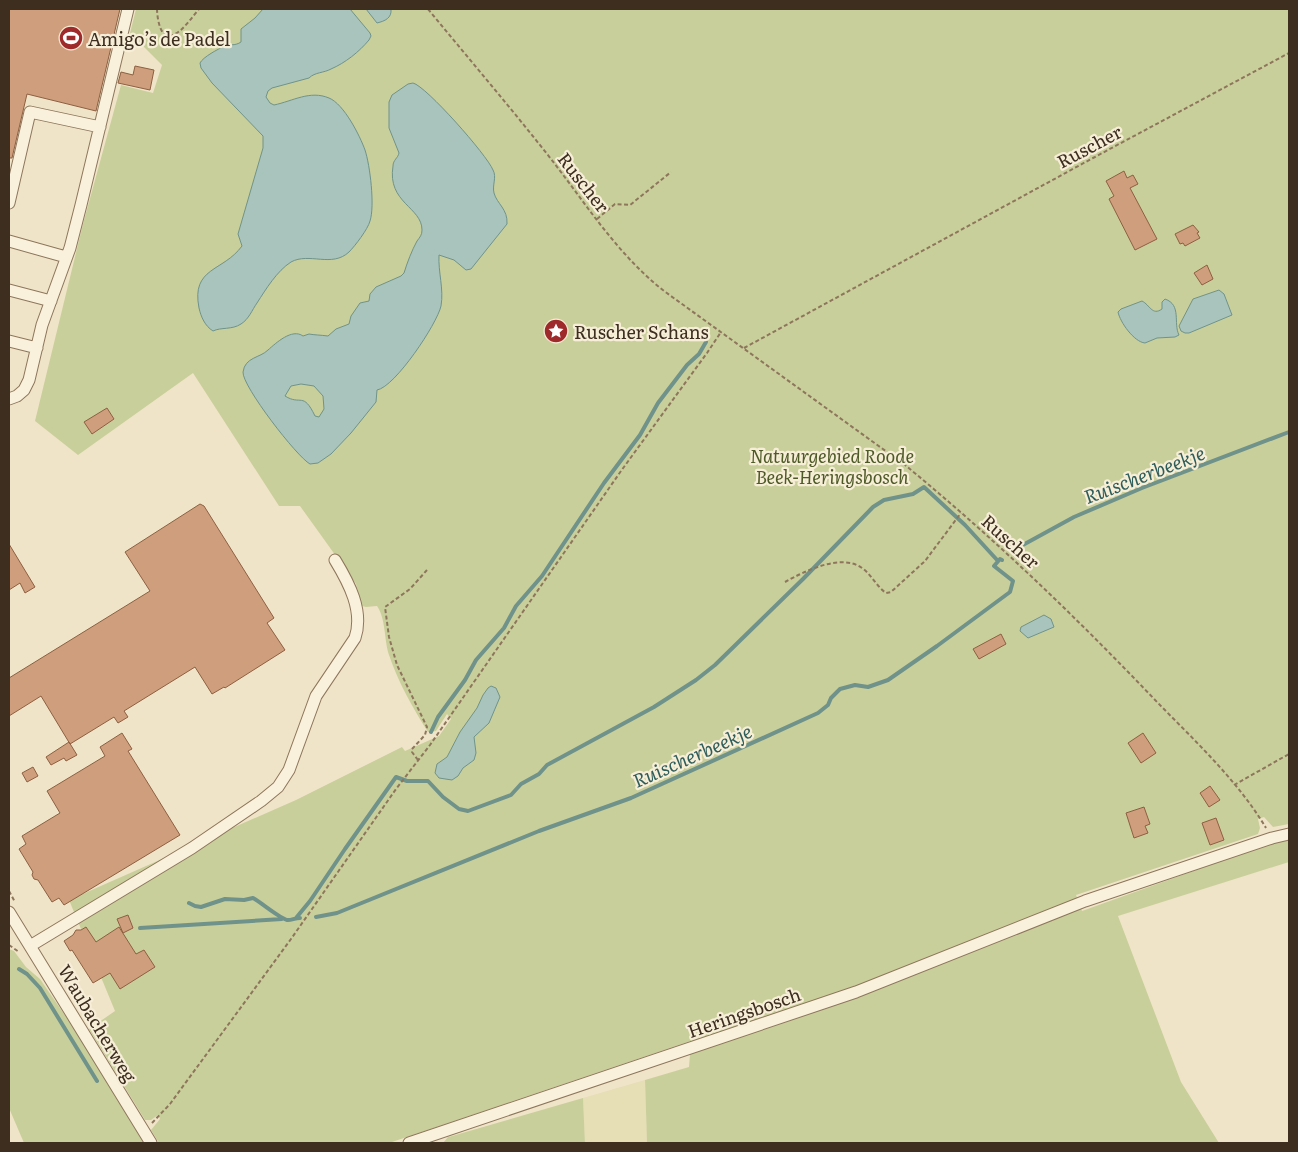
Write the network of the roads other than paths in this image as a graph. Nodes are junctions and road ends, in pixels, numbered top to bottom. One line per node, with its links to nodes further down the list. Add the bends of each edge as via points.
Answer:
1 (128, 9): 2 (street)
2 (100, 127): 3 (street, via 30,112); 5 (street)
3 (9, 203)
4 (9, 241): 5 (street)
5 (66, 257): 7 (street)
6 (9, 290): 7 (street)
7 (50, 301): 9 (street)
8 (9, 341): 9 (street)
9 (37, 348): 10 (street, via 24,390)
10 (9, 399)
11 (335, 560): 14 (street, via 347,579 359,614 359,628 316,696 289,770 278,787 192,848)
12 (1289, 834): 15 (street, Heringsbosch, via 1085,901 856,992)
13 (11, 919): 14 (street, Waubacherweg)
14 (30, 946): 16 (street, Waubacherweg)
15 (430, 1140): 17 (street, Heringsbosch)
16 (151, 1143)
17 (409, 1143)

